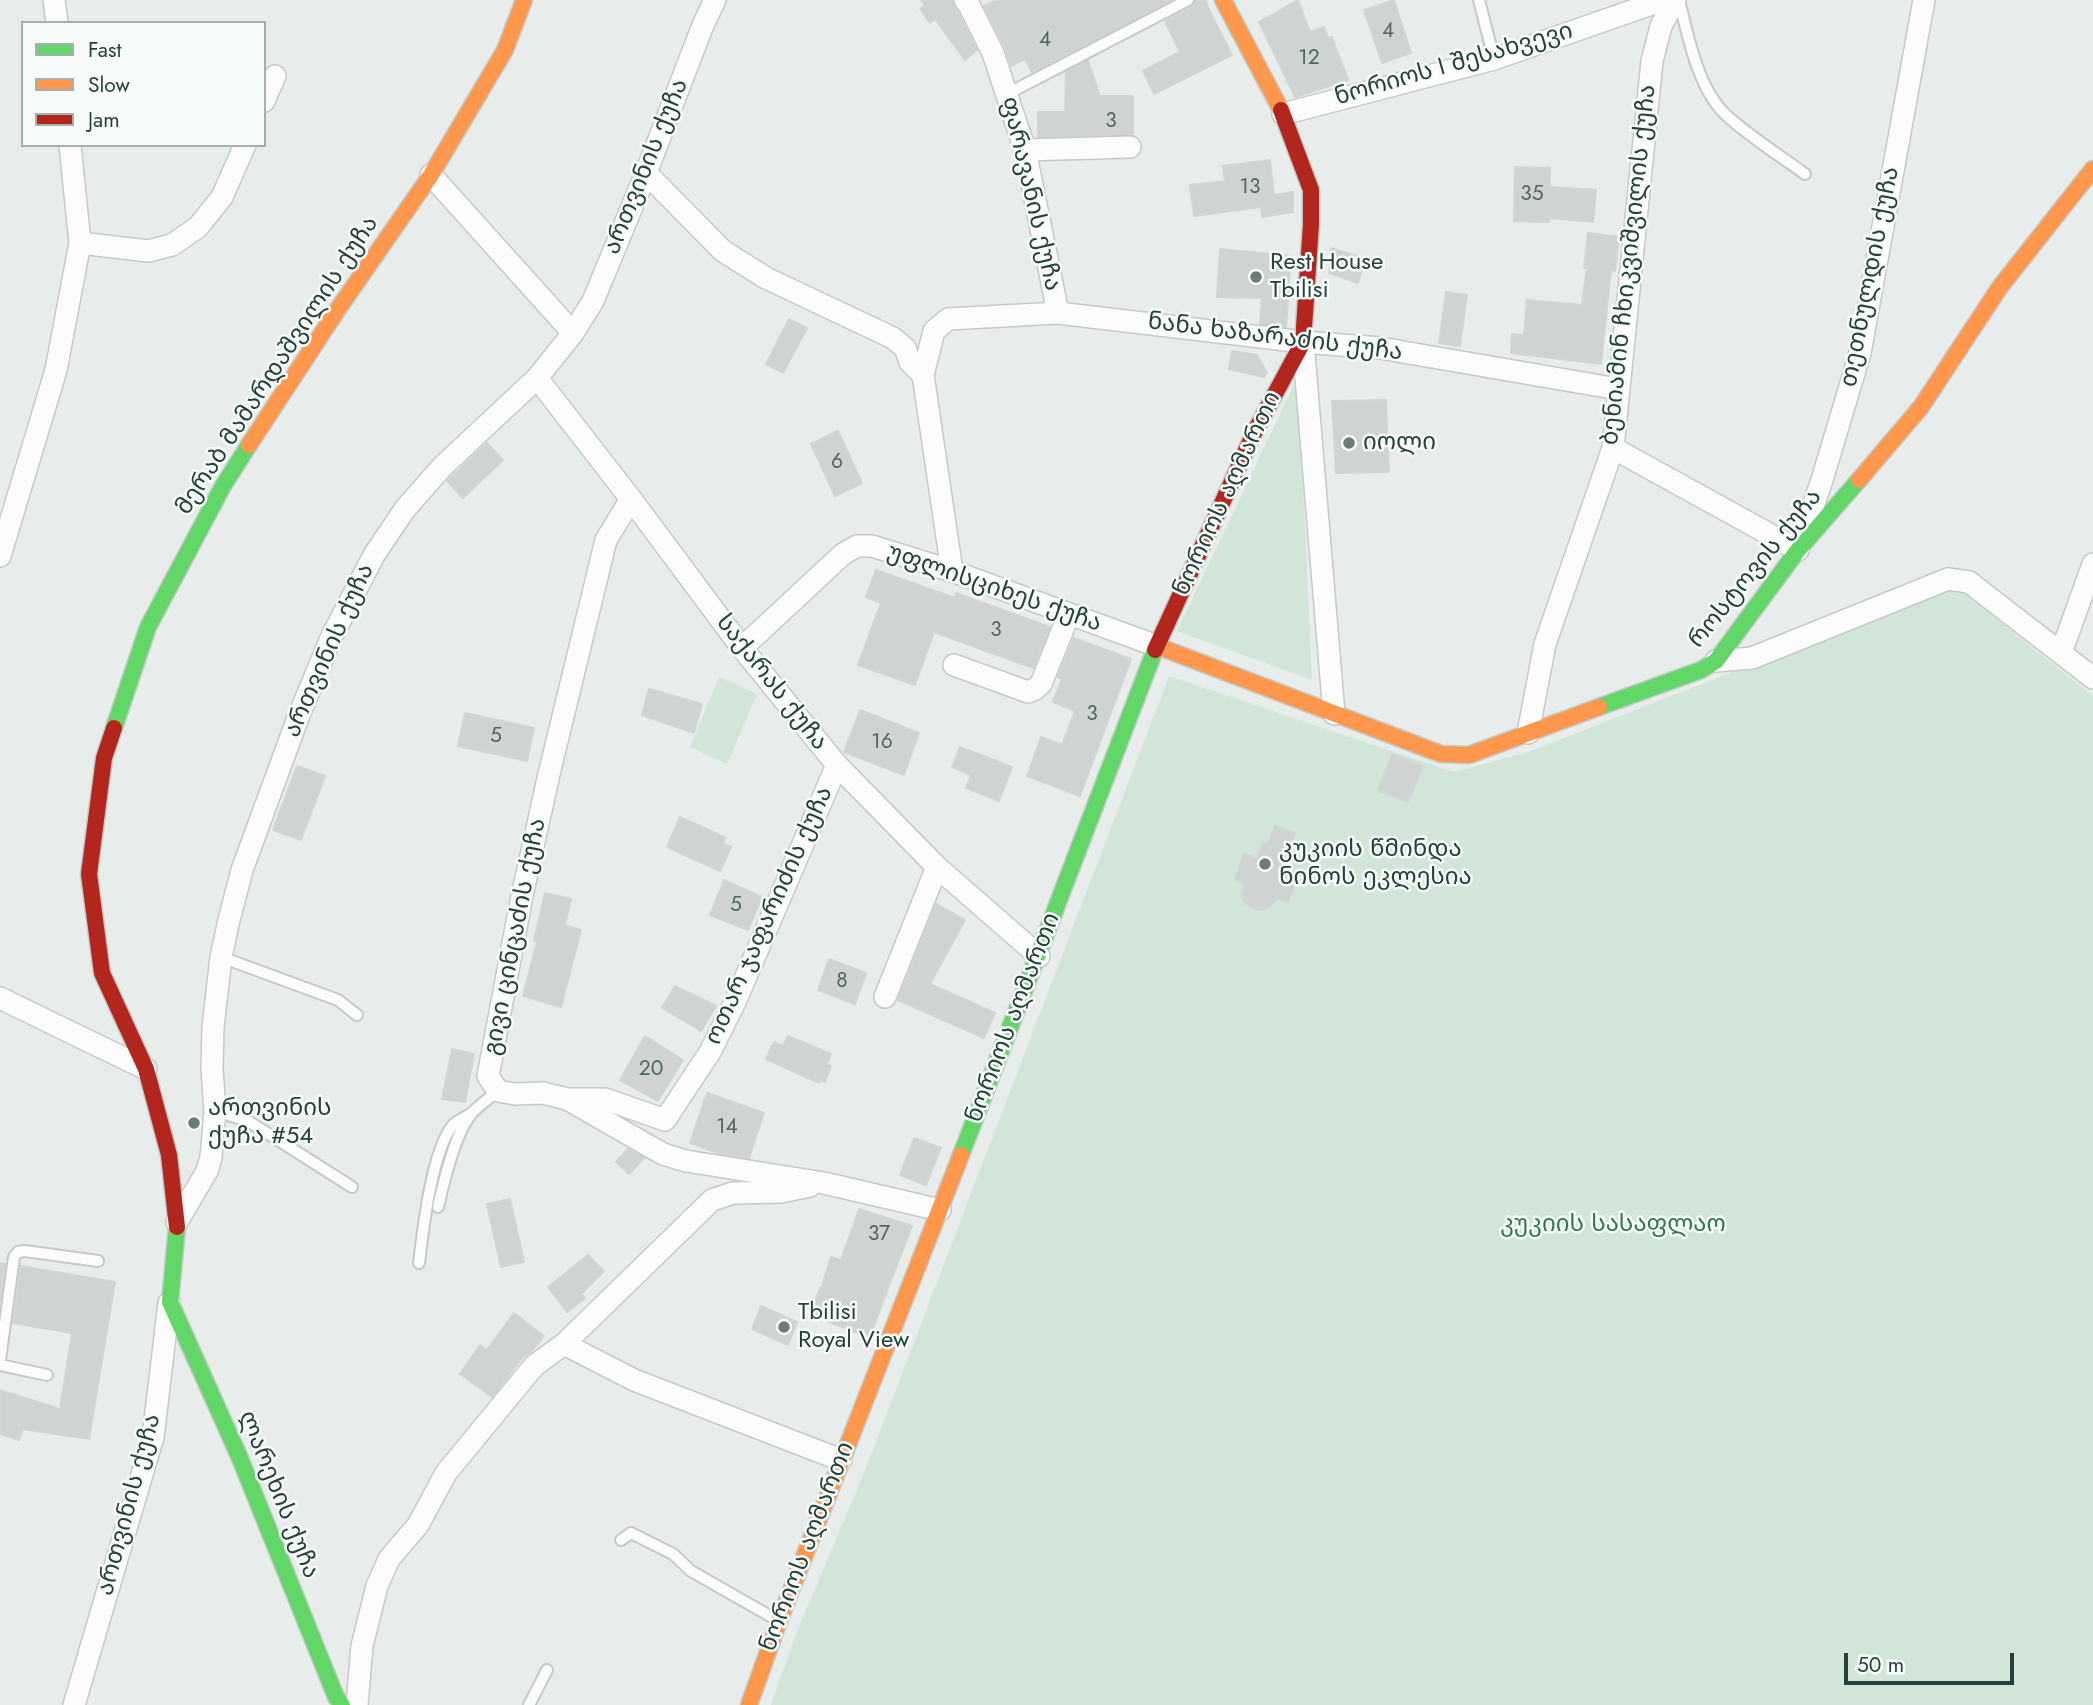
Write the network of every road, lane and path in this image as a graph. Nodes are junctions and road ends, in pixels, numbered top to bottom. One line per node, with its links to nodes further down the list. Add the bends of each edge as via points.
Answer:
1 (54, 0): 11 (street)
2 (524, 0): 24 (street, მერაბ მამარდაშვილის ქუჩა, via 505,50)
3 (715, 0): 22 (street, ართვინის ქუჩა)
4 (965, 0): 14 (street, ფარავანის ქუჩა, via 993,53)
5 (1188, 0): 14 (lane)
6 (1223, 0): 16 (street, ნორიოს აღმართი)
7 (1479, 0): 12 (lane)
8 (1663, 0): 12 (street, ნორიოს I შესახვევი)
9 (1677, 0): 23 (lane, via 1705,86 1724,114); 31 (street, ბენიამინ ჩხიკვიშვილის ქუჩა, via 1661,26 1653,61)
10 (1924, 0): 34 (street, თეთნულდის ქუჩა, via 1860,353)
11 (57, 21)
12 (1494, 59): 16 (street, ნორიოს I შესახვევი)
13 (275, 76): 15 (street)
14 (1007, 94): 20 (street, ფარავანის ქუჩა)
15 (266, 97)
16 (1283, 114): 28 (street, ნორიოს აღმართი, via 1311,190)
17 (70, 147): 25 (street)
18 (244, 147): 25 (street, via 222,197 198,227 172,245 148,251)
19 (1130, 147): 20 (street)
20 (1025, 150): 26 (street, ფარავანის ქუჩა)
21 (2093, 169): 34 (street, როსტოვის ქუჩა, via 2000,287 1921,407)
22 (646, 173): 27 (street, ართვინის ქუჩა, via 593,301); 29 (street, via 723,251 766,278 893,338)
23 (1805, 174)
24 (431, 175): 27 (street); 54 (street, მერაბ მამარდაშვილის ქუჩა, via 223,486 148,627 104,758 89,874 102,973)
25 (80, 243): 35 (street, via 56,370)
26 (1058, 313): 28 (street, ნანა ხაზარაძის ქუჩა); 29 (street, ნანა ხაზარაძის ქუჩა, via 948,319 934,331)
27 (573, 333): 30 (street, ართვინის ქუჩა)
28 (1303, 342): 31 (street, ნანა ხაზარაძის ქუჩა, via 1380,348); 39 (street, ნორიოს აღმართი, via 1255,431); 45 (street, ნორიოს აღმართი)
29 (923, 375): 37 (street)
30 (537, 379): 33 (street, საქარას ქუჩა); 50 (street, ართვინის ქუჩა, via 442,467 405,509 352,595 304,702 242,870)
31 (1618, 389): 32 (street, ბენიამინ ჩხიკვიშვილის ქუჩა)
32 (1613, 448): 34 (street); 46 (street, ბენიამინ ჩხიკვიშვილის ქუჩა, via 1545,644)
33 (631, 499): 40 (street, საქარას ქუჩა); 55 (street, გივი ცინცაძის ქუჩა, via 606,540 549,774 488,1076)
34 (1798, 550): 42 (street, როსტოვის ქუჩა)
35 (0, 556)
36 (2093, 564): 41 (street)
37 (952, 571): 38 (street, უფლისციხეს ქუჩა); 40 (street, უფლისციხეს ქუჩა, via 872,546 857,546)
38 (1069, 614): 39 (street, უფლისციხეს ქუჩა); 43 (street, via 1035,689 1028,692)
39 (1157, 646): 45 (street, როსტოვის ქუჩა); 49 (street, ნორიოს აღმართი)
40 (742, 648): 47 (street, საქარას ქუჩა)
41 (2061, 653): 42 (street, via 1969,582 1948,579 1752,657); 44 (street)
42 (1716, 661): 46 (street, როსტოვის ქუჩა)
43 (954, 665)
44 (2093, 678)
45 (1334, 714): 46 (street, როსტოვის ქუჩა, via 1441,754 1469,755)
46 (1528, 733)
47 (837, 765): 48 (street, საქარას ქუჩა); 56 (street, ოთარ ჯაფარიძის ქუჩა, via 735,1002 710,1052 665,1120 605,1099)
48 (937, 867): 49 (street, საქარას ქუჩა); 51 (street)
49 (1039, 956): 62 (street, ნორიოს აღმართი)
50 (221, 957): 53 (lane, via 338,1000); 57 (street, ართვინის ქუჩა, via 213,1027)
51 (885, 997)
52 (0, 998): 54 (street)
53 (357, 1015)
54 (146, 1069): 63 (street, მერაბ მამარდაშვილის ქუჩა, via 169,1155)
55 (498, 1091): 56 (street, გივი ცინცაძის ქუჩა); 58 (lane)
56 (566, 1099): 59 (street, გივი ცინცაძის ქუჩა, via 663,1154)
57 (215, 1111): 60 (lane, via 248,1121); 63 (street, ართვინის ქუჩა, via 207,1171)
58 (472, 1113): 61 (lane, via 450,1162); 65 (lane, via 454,1124 443,1143)
59 (824, 1183): 62 (street, გივი ცინცაძის ქუჩა); 67 (street, via 781,1192 733,1193 712,1200)
60 (352, 1187)
61 (438, 1207)
62 (940, 1210): 70 (street, ნორიოს აღმართი)
63 (177, 1222): 66 (street, მერაბ მამარდაშვილის ქუჩა)
64 (98, 1261): 68 (lane, via 18,1252)
65 (419, 1263)
66 (170, 1302): 74 (street, ართვინის ქუჩა, via 153,1437); 75 (street, ლარეხის ქუჩა)
67 (564, 1345): 70 (street, via 634,1380); 76 (street, via 534,1366 484,1426 446,1473 418,1525 389,1559 362,1646)
68 (0, 1363): 69 (lane)
69 (47, 1375)
70 (841, 1460): 72 (street, ნორიოს აღმართი)
71 (621, 1540): 72 (lane, via 631,1533 673,1554 691,1571)
72 (779, 1621): 78 (street, ნორიოს აღმართი)
73 (547, 1670): 77 (lane)
74 (75, 1705)
75 (342, 1705)
76 (357, 1705)
77 (529, 1705)
78 (749, 1705)

